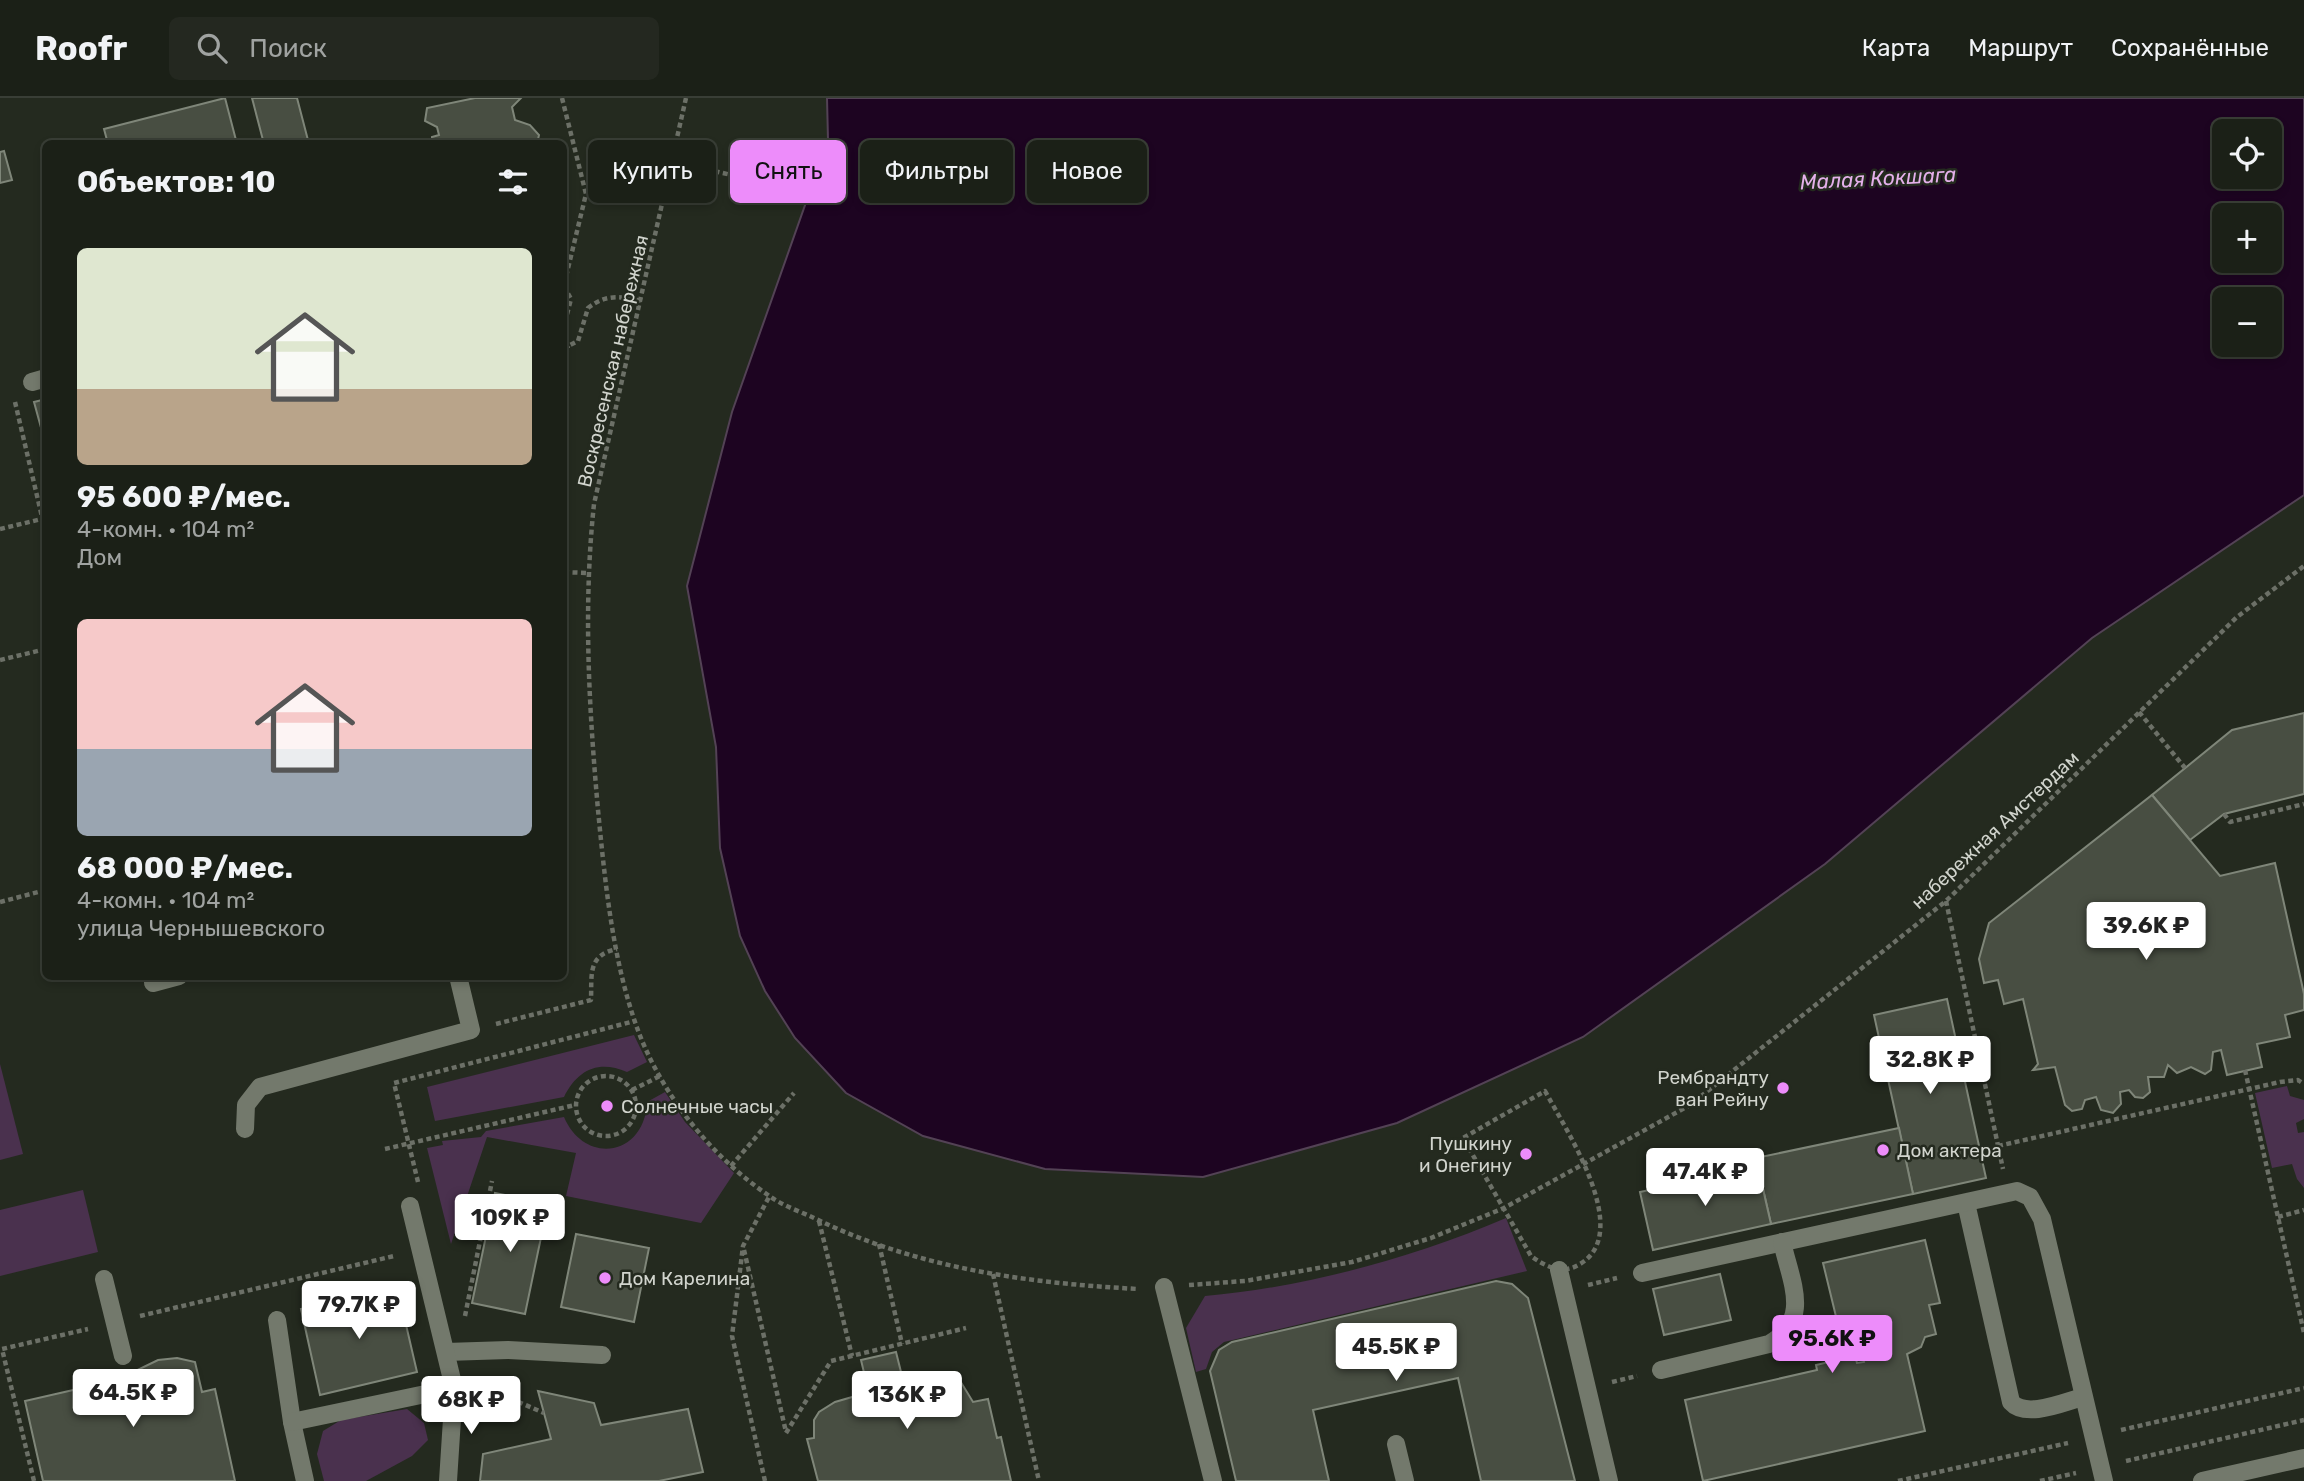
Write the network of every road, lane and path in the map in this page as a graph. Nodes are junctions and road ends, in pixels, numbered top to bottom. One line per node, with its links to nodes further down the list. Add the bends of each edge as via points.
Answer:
1 (562, 98): 5 (path, via 586,194)
2 (686, 98): 3 (path, Воскресенская набережная)
3 (677, 140)
4 (664, 203): 7 (path, Воскресенская набережная)
5 (567, 273)
6 (567, 292): 8 (path, via 571,299)
7 (642, 301): 9 (path, via 611,296 595,303 588,308 578,341); 16 (path, Воскресенская набережная, via 594,504)
8 (567, 314)
9 (567, 344)
10 (38, 380): 11 (path, via 20,390 15,407)
11 (42, 510)
12 (42, 518): 13 (path)
13 (0, 529)
14 (2304, 566): 19 (path, набережная Амстердам, via 2237,617)
15 (567, 572): 16 (path)
16 (586, 573): 26 (path, Воскресенская набережная, via 589,706)
17 (42, 650): 18 (path)
18 (0, 660)
19 (2139, 712): 20 (path); 24 (path, набережная Амстердам)
20 (2185, 768)
21 (2304, 804): 22 (path, via 2230,822)
22 (2224, 814)
23 (42, 891): 25 (path)
24 (1946, 901): 41 (path); 43 (path, набережная Амстердам, via 1690,1105)
25 (0, 902)
26 (617, 949): 30 (path, Воскресенская набережная); 31 (path, via 596,960 591,1000)
27 (164, 980): 29 (street)
28 (459, 980): 31 (street)
29 (153, 983)
30 (635, 1021): 33 (path, Воскресенская набережная); 34 (path)
31 (471, 1030): 40 (street, via 260,1087 246,1105)
32 (2245, 1070): 36 (path)
33 (660, 1076): 37 (path); 44 (path, Воскресенская набережная, via 687,1119)
34 (394, 1083)
35 (2304, 1084): 36 (path, via 2298,1080)
36 (2249, 1089): 41 (path); 52 (path)
37 (632, 1090): 39 (path, via 612,1076 600,1075 580,1088); 39 (path, via 636,1101 631,1124 611,1136 588,1131 579,1122)
38 (794, 1093): 44 (path)
39 (575, 1105): 42 (path)
40 (245, 1129)
41 (1998, 1146): 46 (path)
42 (385, 1149)
43 (1584, 1164): 50 (path, Воскресенская набережная); 50 (path, via 1545,1091 1463,1138); 58 (path, via 1602,1231 1598,1247 1588,1259 1575,1268)
44 (732, 1166): 47 (path, Воскресенская набережная)
45 (492, 1181): 70 (path)
46 (2008, 1194): 48 (street); 77 (street, via 2017,1191 2029,1197 2042,1220)
47 (769, 1197): 53 (path, Воскресенская набережная); 56 (path)
48 (1966, 1203): 54 (street); 77 (street, via 2011,1402 2030,1410)
49 (410, 1206): 57 (street)
50 (1504, 1208): 58 (path, via 1531,1256); 62 (path, Воскресенская набережная, via 1431,1238 1352,1262 1245,1282)
51 (2304, 1210): 52 (path)
52 (2277, 1217): 67 (path)
53 (819, 1221): 55 (path, Воскресенская набережная); 73 (path)
54 (1782, 1242): 59 (street); 74 (street, via 1796,1314 1781,1337 1769,1344)
55 (879, 1244): 60 (path, Воскресенская набережная); 68 (path)
56 (743, 1246): 73 (path, via 786,1433 831,1361); 87 (path, via 732,1336)
57 (420, 1250): 65 (path); 70 (street)
58 (1559, 1270): 63 (street)
59 (1642, 1273): 63 (path)
60 (993, 1274): 62 (path, Воскресенская набережная, via 1029,1282); 88 (path)
61 (104, 1279): 65 (street)
62 (1164, 1287): 89 (street)
63 (1564, 1290): 75 (street)
64 (277, 1320): 80 (street)
65 (115, 1322): 69 (path); 72 (street)
66 (966, 1328): 68 (path)
67 (2304, 1333)
68 (902, 1344): 73 (path)
69 (1, 1347): 84 (path)
70 (452, 1351): 71 (street); 76 (street)
71 (602, 1355)
72 (123, 1356)
73 (852, 1356)
74 (1661, 1370): 75 (path)
75 (1587, 1388): 91 (street)
76 (461, 1390): 78 (path, via 484,1387); 80 (street); 86 (street)
77 (2083, 1397): 83 (street)
78 (544, 1413)
79 (2304, 1420): 83 (path)
80 (292, 1422): 85 (street)
81 (1396, 1444): 90 (street)
82 (2304, 1458): 93 (street)
83 (2102, 1474): 92 (path)
84 (34, 1481)
85 (305, 1481)
86 (448, 1481)
87 (765, 1481)
88 (1039, 1481)
89 (1213, 1481)
90 (1405, 1481)
91 (1609, 1481)
92 (2039, 1481)
93 (2202, 1481)

